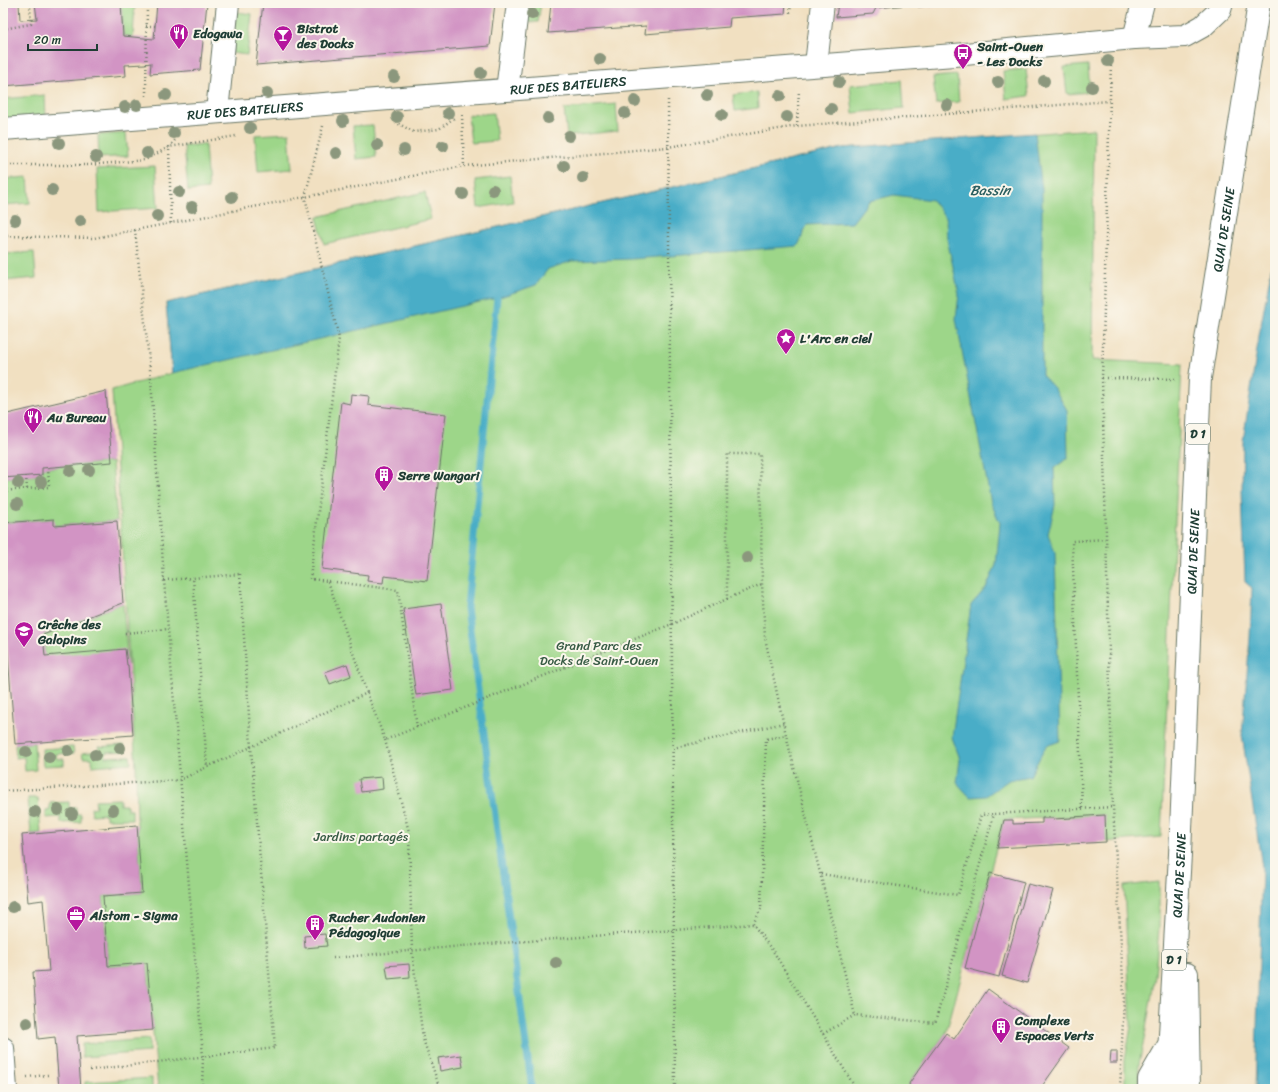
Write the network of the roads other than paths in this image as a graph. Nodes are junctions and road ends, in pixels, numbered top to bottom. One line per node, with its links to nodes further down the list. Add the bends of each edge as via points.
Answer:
1 (228, 3): 10 (street)
2 (518, 3): 9 (street)
3 (823, 3): 8 (street)
4 (1143, 3): 7 (street)
5 (1222, 3): 7 (street, RUE DES BATELIERS, via 1220,10 1203,26 1185,36)
6 (1257, 8): 12 (street, QUAI DE SEINE / D 1, via 1200,378)
7 (1134, 38): 8 (street, RUE DES BATELIERS)
8 (816, 65): 9 (street, RUE DES BATELIERS)
9 (507, 90): 10 (street, RUE DES BATELIERS)
10 (217, 112): 11 (street, RUE DES BATELIERS)
11 (3, 129)
12 (1179, 877): 13 (street, QUAI DE SEINE / D 1); 18 (street, via 1186,902)
13 (1170, 1043): 16 (street, via 1149,1079); 17 (street, QUAI DE SEINE / D 1)
14 (3, 1048): 15 (street)
15 (5, 1083)
16 (1149, 1089)
17 (1167, 1089)
18 (1189, 1089)

